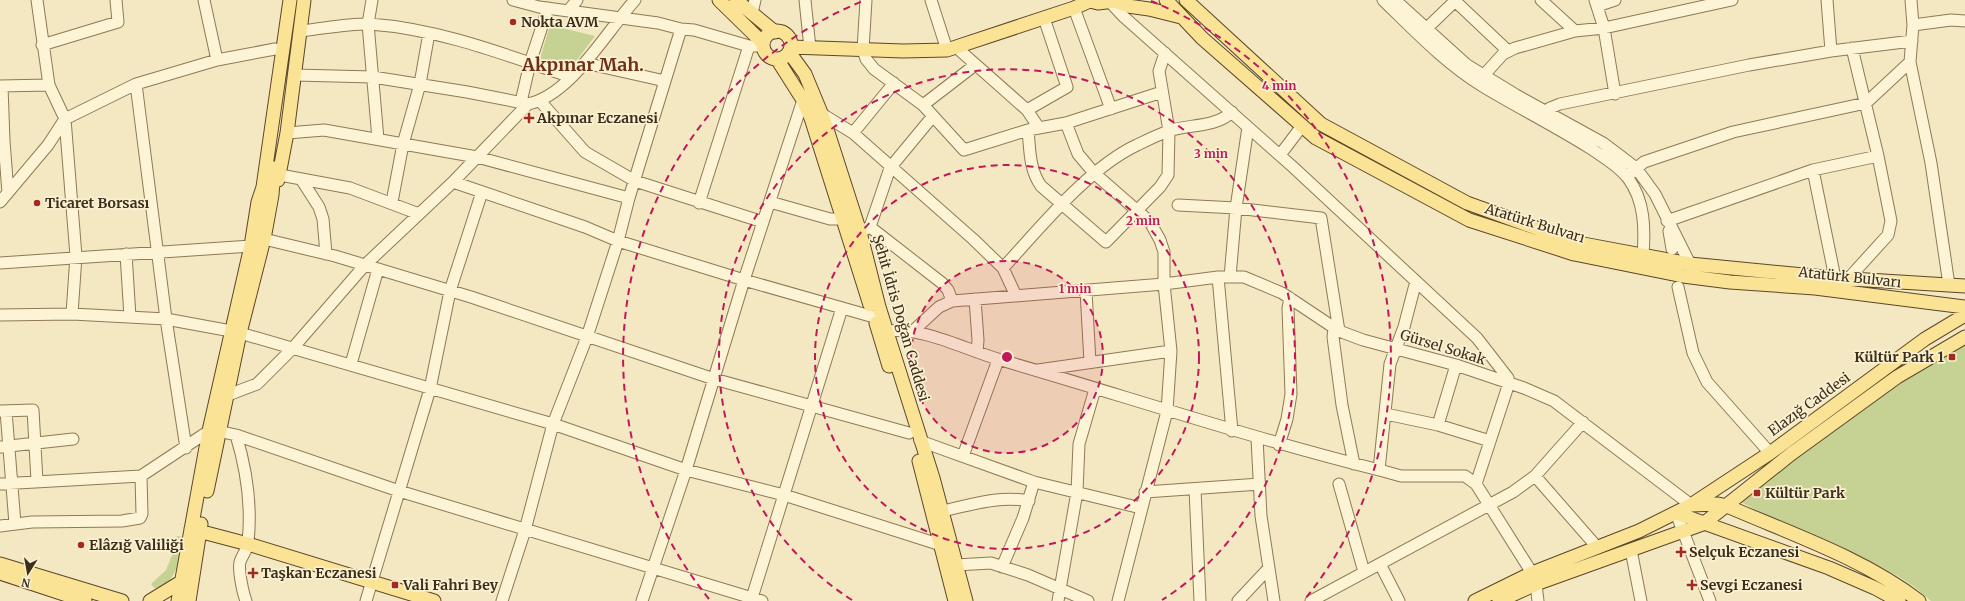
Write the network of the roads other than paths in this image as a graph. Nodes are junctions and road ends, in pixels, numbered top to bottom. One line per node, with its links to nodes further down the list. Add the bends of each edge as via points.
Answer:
1 (37, 0): 52 (street)
2 (116, 0): 52 (street, via 118,22)
3 (204, 0): 65 (street)
4 (284, 0): 57 (main road)
5 (290, 0): 121 (main road, via 263,186)
6 (296, 0): 118 (main road)
7 (304, 0): 48 (main road)
8 (372, 0): 41 (street)
9 (513, 0): 33 (street)
10 (577, 0): 35 (street)
11 (634, 0): 37 (street)
12 (719, 0): 53 (main road)
13 (736, 0): 36 (main road)
14 (755, 0): 36 (street)
15 (805, 0): 55 (street)
16 (866, 0): 60 (street)
17 (931, 0): 59 (street)
18 (1166, 0): 38 (main road, Atatürk Bulvarı)
19 (1186, 0): 42 (main road, Atatürk Bulvarı)
20 (1201, 0): 42 (main road)
21 (1383, 0): 91 (street, via 1449,63 1484,87)
22 (1396, 0): 46 (street)
23 (1540, 0): 47 (street)
24 (1615, 0): 32 (street)
25 (1732, 0): 31 (street)
26 (1827, 0): 62 (street)
27 (1911, 0): 43 (street)
28 (1091, 1): 29 (main road); 34 (main road)
29 (1116, 1): 38 (main road, via 1128,6); 63 (street)
30 (1454, 1): 46 (street); 61 (street)
31 (1718, 1): 44 (street)
32 (1596, 3): 44 (street)
33 (542, 5): 35 (street); 67 (street)
34 (1074, 8): 39 (main road); 87 (street)
35 (569, 10): 37 (street)
36 (752, 13): 49 (main road)
37 (620, 17): 45 (street); 68 (street)
38 (1182, 17): 95 (main road, Atatürk Bulvarı, via 1202,38)
39 (1044, 18): 59 (main road); 88 (street, via 1067,87)
40 (1965, 21): 43 (street, via 1951,20)
41 (368, 24): 48 (street); 50 (street); 72 (street)
42 (1212, 24): 144 (main road, Atatürk Bulvarı, via 1321,124 1467,203 1578,243)
43 (1913, 25): 51 (street)
44 (1604, 28): 47 (street); 81 (street)
45 (680, 29): 54 (street, via 694,30); 74 (street)
46 (1426, 29): 71 (street)
47 (1575, 31): 61 (street)
48 (300, 32): 70 (main road)
49 (775, 32): 53 (main road, via 767,36); 58 (main road, via 786,35)
50 (429, 33): 67 (street); 77 (street)
51 (1912, 41): 56 (street); 66 (street)
52 (42, 45): 78 (street)
53 (763, 45): 54 (street); 64 (main road, via 769,56)
54 (749, 46): 125 (street)
55 (810, 48): 58 (main road); 60 (main road)
56 (1852, 48): 62 (street); 85 (street)
57 (276, 49): 65 (street); 121 (main road, via 255,187)
58 (790, 49): 64 (main road, via 782,58); 90 (main road, Şehit İdris Doğan Caddesi, via 805,74)
59 (952, 49): 60 (main road); 69 (street)
60 (863, 50): 75 (street, via 869,64)
61 (1508, 51): 71 (street)
62 (1831, 51): 81 (street, via 1749,65)
63 (1165, 53): 80 (street, via 1159,71); 89 (street)
64 (777, 59): 82 (main road, Şehit İdris Doğan Caddesi)
65 (217, 60): 76 (street)
66 (1910, 62): 85 (street); 156 (street, via 1931,162)
67 (530, 63): 73 (street); 84 (street)
68 (585, 63): 73 (street); 74 (street)
69 (975, 65): 86 (street); 88 (street)
70 (295, 74): 72 (street); 99 (main road)
71 (1483, 76): 91 (street)
72 (373, 77): 77 (street); 101 (street)
73 (571, 77): 83 (street)
74 (665, 81): 114 (street)
75 (894, 83): 86 (street); 100 (street)
76 (136, 84): 93 (street); 140 (street)
77 (420, 84): 84 (street); 103 (street)
78 (49, 85): 79 (street); 93 (street)
79 (1, 86): 102 (street)
80 (1162, 92): 87 (street); 98 (street)
81 (1615, 94): 91 (street, via 1560,104)
82 (803, 100): 123 (street); 132 (main road, Şehit İdris Doğan Caddesi)
83 (540, 101): 84 (street); 114 (street, via 585,152)
84 (524, 103): 106 (street)
85 (1866, 103): 105 (street); 108 (street, via 1733,132 1644,162)
86 (923, 105): 92 (street)
87 (1111, 109): 94 (street)
88 (1026, 110): 97 (street)
89 (1232, 112): 96 (street); 98 (street, via 1217,121)
90 (822, 114): 100 (street); 135 (main road, Şehit İdris Doğan Caddesi)
91 (1542, 115): 108 (street, via 1602,143); 112 (street, via 1603,156)
92 (933, 116): 97 (street, via 964,150); 107 (street)
93 (65, 119): 117 (street, via 48,145); 143 (street)
94 (1066, 123): 97 (street); 110 (street, via 1078,154)
95 (1302, 126): 104 (street); 165 (main road, Atatürk Bulvarı, via 1316,138 1469,220 1574,254 1683,276 1815,288)
96 (1248, 127): 104 (street); 128 (street)
97 (1033, 129): 126 (street, via 1031,163 1036,179)
98 (1169, 131): 110 (street, via 1122,153); 129 (street, via 1168,175 1164,183)
99 (287, 133): 101 (street, via 324,130); 111 (main road)
100 (853, 133): 107 (street)
101 (378, 139): 103 (street)
102 (2, 141): 117 (street)
103 (403, 144): 106 (street); 122 (street)
104 (1280, 155): 124 (street)
105 (1878, 156): 109 (street); 152 (street, via 1891,221 1888,234)
106 (477, 157): 115 (street); 119 (street)
107 (890, 168): 135 (street); 148 (street)
108 (1636, 168): 112 (street); 133 (street, via 1655,194)
109 (1814, 170): 133 (street); 152 (street)
110 (1094, 173): 126 (street); 129 (street)
111 (280, 175): 113 (street); 118 (main road)
112 (1627, 177): 144 (street, via 1635,188 1643,212)
113 (301, 179): 122 (street, via 350,188); 142 (street, via 319,207 323,220)
114 (634, 181): 119 (street); 125 (street)
115 (453, 182): 116 (street); 130 (street)
116 (482, 192): 137 (street); 159 (street)
117 (8, 193): 120 (street)
118 (272, 195): 136 (main road)
119 (629, 198): 137 (street)
120 (0, 202)
121 (258, 202): 138 (main road)
122 (392, 202): 130 (street)
123 (770, 202): 132 (street, via 830,219); 134 (street)
124 (1331, 202): 131 (street); 154 (street)
125 (699, 203): 134 (street)
126 (1063, 205): 129 (street, via 1106,242); 148 (street)
127 (1178, 205): 128 (street)
128 (1236, 208): 131 (street); 151 (street)
129 (1137, 211): 155 (street, via 1150,222 1160,240 1164,252)
130 (419, 214): 147 (street)
131 (1321, 218): 173 (street)
132 (844, 219): 171 (main road, Şehit İdris Doğan Caddesi)
133 (1667, 221): 139 (street); 146 (street)
134 (763, 222): 153 (street)
135 (865, 229): 164 (street, via 942,283); 174 (main road, Şehit İdris Doğan Caddesi, via 879,307)
136 (264, 239): 142 (street); 176 (main road)
137 (618, 241): 153 (street); 177 (street)
138 (251, 246): 140 (street); 176 (main road)
139 (1672, 249)
140 (158, 252): 141 (street); 172 (street)
141 (126, 254): 143 (street); 170 (street)
142 (326, 254): 147 (street)
143 (76, 256): 145 (street); 167 (street)
144 (1644, 256): 146 (main road, Atatürk Bulvarı)
145 (0, 263)
146 (1690, 264): 152 (main road, Atatürk Bulvarı)
147 (365, 265): 149 (street); 180 (street)
148 (1003, 268): 161 (street)
149 (378, 269): 159 (street); 185 (street)
150 (1218, 277): 151 (street, Gürsel Sokak); 155 (street, Gürsel Sokak); 201 (street)
151 (1230, 277): 162 (street, Gürsel Sokak, via 1244,277)
152 (1842, 278): 156 (main road, Atatürk Bulvarı)
153 (744, 280): 166 (street); 188 (street)
154 (1416, 281): 179 (street); 189 (street, via 1477,338 1508,378)
155 (1164, 284): 160 (street, Gürsel Sokak); 181 (street)
156 (1949, 285): 157 (main road, Atatürk Bulvarı)
157 (1965, 286)
158 (1678, 287): 212 (street, via 1693,353 1707,382)
159 (450, 291): 177 (street); 190 (street)
160 (1086, 291): 161 (street, Gürsel Sokak); 184 (street)
161 (1016, 296): 163 (street, Gürsel Sokak)
162 (1290, 298): 173 (street, Gürsel Sokak); 209 (street, via 1288,308 1291,394)
163 (975, 299): 164 (street, Gürsel Sokak); 182 (street)
164 (952, 301): 175 (street, via 939,307)
165 (1965, 307)
166 (842, 308): 171 (street); 193 (street)
167 (72, 314): 168 (street); 170 (street)
168 (0, 315)
169 (1965, 315): 212 (main road, Elazığ Caddesi, via 1925,339)
170 (130, 317): 172 (street)
171 (874, 317): 202 (main road, Şehit İdris Doğan Caddesi)
172 (166, 319): 176 (street); 211 (street)
173 (1336, 330): 179 (street, Gürsel Sokak); 214 (street, via 1333,337 1339,386)
174 (888, 331): 175 (street); 206 (main road, Şehit İdris Doğan Caddesi)
175 (913, 331): 182 (street)
176 (236, 332): 180 (street); 192 (main road)
177 (587, 337): 188 (street); 198 (street)
178 (1965, 337): 233 (main road, via 1897,377 1791,454)
179 (1396, 348): 186 (street, Gürsel Sokak); 196 (street, via 1390,364)
180 (292, 349): 185 (street); 192 (street, via 257,384)
181 (1171, 350): 184 (street); 195 (street)
182 (977, 352): 183 (street)
183 (998, 360): 187 (street); 213 (street)
184 (1090, 362): 187 (street)
185 (351, 364): 190 (street)
186 (1456, 365): 189 (street, Gürsel Sokak); 199 (street)
187 (1036, 370): 191 (street)
188 (714, 379): 193 (street); 215 (street)
189 (1509, 383): 197 (street, Gürsel Sokak, via 1554,401); 207 (street)
190 (430, 389): 198 (street); 226 (street)
191 (1095, 389): 195 (street); 227 (street, via 1079,444)
192 (224, 394): 200 (main road)
193 (812, 404): 202 (street); 229 (street)
194 (3, 411): 208 (street, via 33,410); 210 (street)
195 (1167, 411): 201 (street); 228 (street)
196 (1386, 414): 199 (street); 216 (street)
197 (1584, 422): 218 (street); 232 (street, Gürsel Sokak)
198 (553, 424): 215 (street); 241 (street)
199 (1438, 425): 207 (street)
200 (214, 431): 203 (street); 211 (street); 240 (main road)
201 (1232, 431): 204 (street)
202 (910, 433): 244 (main road, Şehit İdris Doğan Caddesi)
203 (236, 435): 226 (street); 243 (street, via 246,468 250,501)
204 (1257, 438): 209 (street); 222 (street)
205 (73, 440): 208 (street)
206 (920, 441): 213 (street); 235 (main road, Şehit İdris Doğan Caddesi)
207 (1490, 441): 224 (street)
208 (35, 444): 210 (street); 219 (street)
209 (1279, 445): 214 (street)
210 (4, 446): 221 (street)
211 (186, 448): 217 (street)
212 (1770, 453): 232 (main road, Elazığ Caddesi)
213 (962, 456): 220 (street)
214 (1354, 464): 216 (street)
215 (686, 470): 229 (street); 251 (street)
216 (1379, 470): 224 (street, via 1401,476 1465,476)
217 (141, 476): 219 (street); 237 (street, via 140,518 122,521)
218 (1534, 476): 231 (street, via 1513,492); 245 (street)
219 (37, 481): 221 (street)
220 (1034, 482): 227 (street); 230 (street)
221 (6, 483): 237 (street)
222 (1260, 484): 225 (street); 252 (street, via 1261,516)
223 (1339, 484): 253 (street)
224 (1476, 484): 231 (street)
225 (1195, 489): 228 (street); 275 (street)
226 (398, 491): 241 (street); 257 (street)
227 (1078, 492): 234 (street); 258 (street)
228 (1145, 492): 234 (street)
229 (784, 495): 244 (street); 259 (street)
230 (1029, 500): 235 (street, via 994,499); 250 (street)
231 (1489, 505): 248 (street); 255 (street)
232 (1691, 505): 233 (main road); 236 (main road, Elazığ Caddesi)
233 (1727, 506): 238 (main road); 286 (main road, via 1861,564 1887,578)
234 (1141, 508): 274 (street)
235 (942, 512): 249 (main road, Şehit İdris Doğan Caddesi)
236 (1676, 513): 238 (main road); 242 (street); 245 (main road, Elazığ Caddesi)
237 (15, 524): 239 (street)
238 (1703, 524): 242 (main road); 285 (main road, via 1829,568)
239 (0, 526)
240 (195, 530): 243 (main road); 256 (main road); 264 (main road)
241 (525, 530): 251 (street); 268 (street)
242 (1684, 530): 246 (main road); 284 (street)
243 (248, 544): 257 (main road); 265 (street, via 240,563)
244 (941, 545): 270 (main road, Şehit İdris Doğan Caddesi)
245 (1597, 548): 255 (main road, Elazığ Caddesi)
246 (1631, 550): 255 (main road); 283 (street)
247 (0, 564): 261 (main road)
248 (1380, 564): 253 (street); 279 (street)
249 (956, 565): 250 (street, via 982,562); 271 (main road, Şehit İdris Doğan Caddesi)
250 (1002, 566): 258 (street)
251 (653, 568): 259 (street); 269 (street)
252 (1268, 569): 276 (street); 277 (street)
253 (1364, 572): 278 (street)
254 (0, 573): 260 (main road)
255 (1534, 579): 280 (main road); 281 (main road); 282 (street)
256 (181, 582): 262 (main road); 263 (main road)
257 (372, 582): 266 (street); 267 (main road)
258 (1060, 589): 272 (street); 273 (street)
259 (755, 600)
260 (85, 601)
261 (122, 601)
262 (150, 601)
263 (178, 601)
264 (189, 601)
265 (246, 601)
266 (366, 601)
267 (434, 601)
268 (502, 601)
269 (642, 601)
270 (955, 601)
271 (966, 601)
272 (1058, 601)
273 (1088, 601)
274 (1118, 601)
275 (1200, 601)
276 (1238, 601)
277 (1274, 601)
278 (1312, 601)
279 (1399, 601)
280 (1475, 601)
281 (1499, 601)
282 (1538, 601)
283 (1641, 601)
284 (1710, 601)
285 (1899, 601)
286 (1919, 601)

